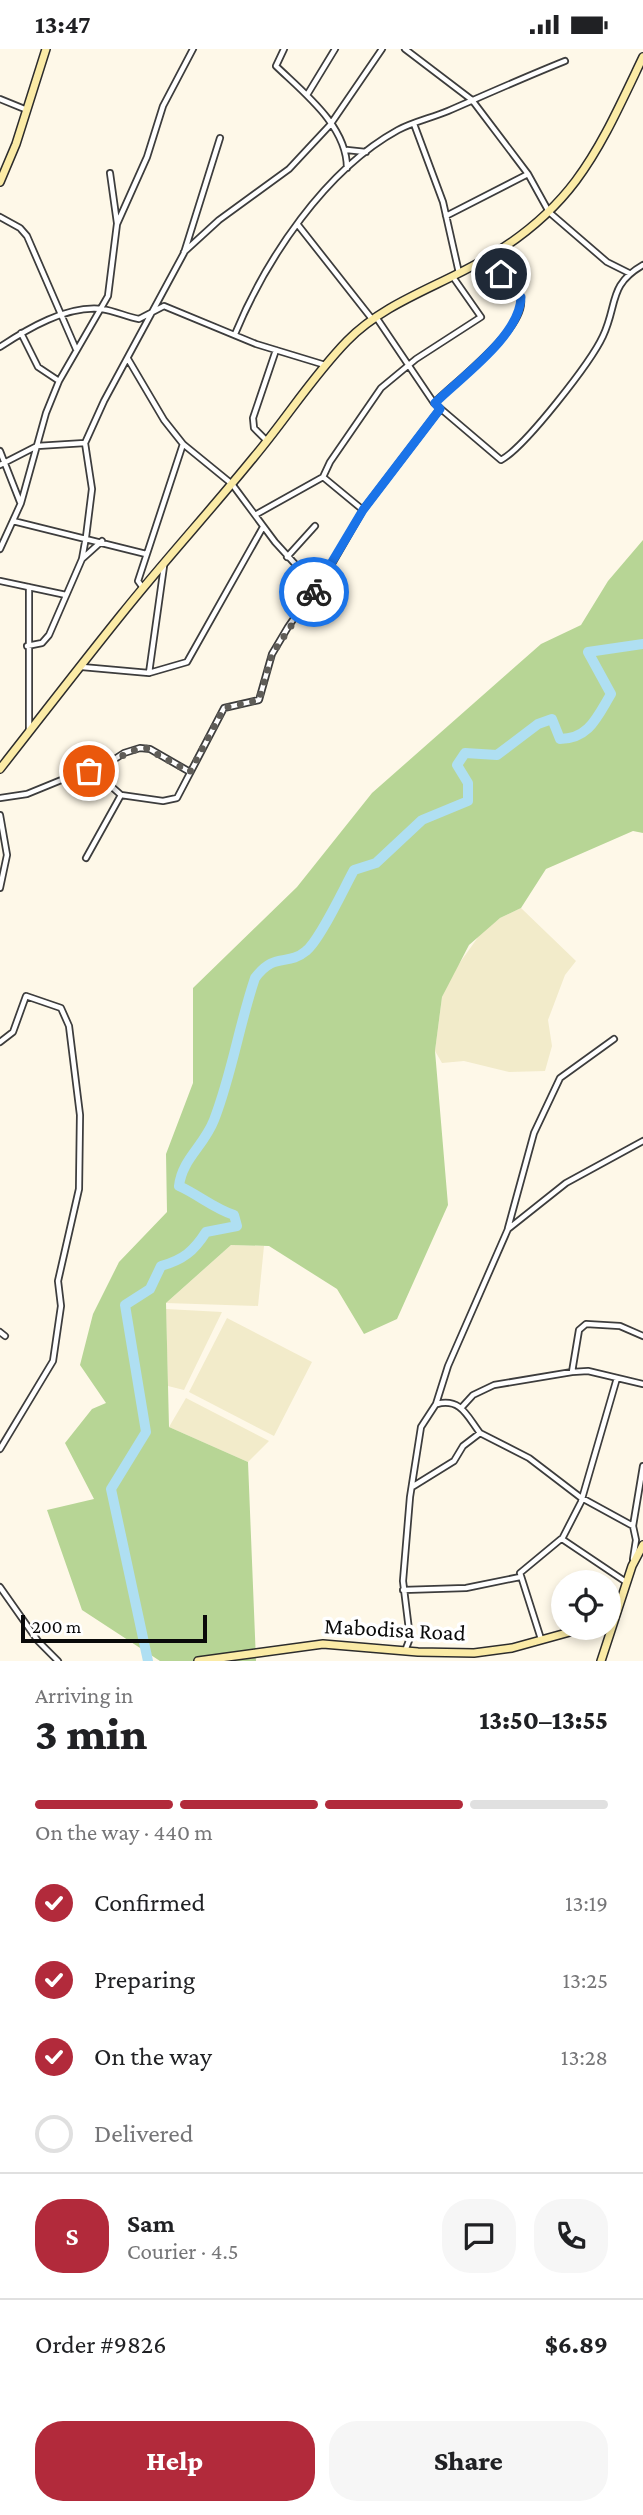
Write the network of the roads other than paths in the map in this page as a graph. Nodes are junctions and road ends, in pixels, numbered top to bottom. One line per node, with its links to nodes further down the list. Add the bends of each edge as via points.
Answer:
1 (46, 49): 12 (street)
2 (193, 49): 25 (street, via 163,106 147,157)
3 (284, 49): 9 (street, via 276,66)
4 (335, 49): 9 (street)
5 (382, 49): 14 (street)
6 (405, 49): 11 (street)
7 (643, 57): 22 (street, via 589,166)
8 (565, 61): 11 (street)
9 (307, 95): 14 (street)
10 (0, 99): 12 (street)
11 (472, 100): 13 (street); 20 (street)
12 (27, 110): 21 (street)
13 (414, 124): 17 (street); 23 (street)
14 (331, 125): 16 (street); 27 (street, via 289,169 219,220)
15 (220, 138): 27 (street)
16 (347, 150): 17 (street); 18 (street)
17 (367, 152): 18 (street)
18 (347, 168): 26 (street)
19 (110, 173): 25 (street)
20 (528, 173): 22 (street); 23 (street)
21 (0, 182)
22 (549, 212): 28 (street); 30 (street, via 607,262)
23 (446, 216): 31 (street)
24 (0, 217): 34 (street, via 27,236)
25 (117, 224): 32 (street, via 109,292)
26 (298, 225): 35 (street); 37 (street, via 257,285)
27 (184, 253): 33 (street)
28 (486, 259): 31 (street); 45 (street, via 521,297 521,308 499,342)
29 (643, 265): 30 (street)
30 (629, 273): 46 (street, via 614,296 597,349 547,415 505,459 497,458)
31 (456, 275): 35 (street); 43 (street, via 481,317)
32 (102, 309): 33 (street, via 137,319); 34 (street); 39 (street)
33 (155, 310): 37 (street, via 167,307); 41 (street)
34 (60, 315): 36 (street); 39 (street)
35 (374, 318): 42 (street); 43 (street)
36 (21, 333): 38 (street); 44 (street, via 38,367)
37 (234, 334): 40 (street)
38 (0, 347)
39 (77, 349): 44 (street)
40 (276, 350): 42 (street); 47 (street, via 253,418 254,428)
41 (128, 359): 48 (street); 49 (street)
42 (326, 365): 47 (street)
43 (407, 365): 45 (street); 53 (street, via 381,388)
44 (59, 381): 50 (street)
45 (435, 403): 46 (street)
46 (440, 409): 56 (street)
47 (267, 441): 54 (street)
48 (85, 443): 50 (street); 61 (street, via 92,489)
49 (183, 444): 54 (street); 64 (street)
50 (37, 446): 52 (street); 55 (street)
51 (0, 451): 52 (street)
52 (3, 464): 55 (street)
53 (323, 477): 56 (street); 57 (street)
54 (232, 484): 57 (street); 67 (street)
55 (21, 503): 58 (street)
56 (363, 510): 71 (street)
57 (255, 515): 60 (street)
58 (13, 521): 61 (street); 63 (street)
59 (315, 526): 65 (street)
60 (263, 527): 65 (street); 75 (street, via 191,659)
61 (86, 537): 62 (street); 66 (street)
62 (102, 541): 64 (street); 66 (street)
63 (0, 548)
64 (146, 554): 70 (street, via 138,582)
65 (287, 557): 71 (street)
66 (82, 559): 72 (street)
67 (164, 566): 70 (street); 75 (street)
68 (0, 580): 69 (street)
69 (29, 587): 72 (street); 73 (street)
70 (144, 588): 74 (street)
71 (317, 588): 79 (street, via 272,654 259,700 224,708)
72 (66, 595): 73 (street, via 49,635 42,643)
73 (27, 646): 76 (street)
74 (82, 667): 75 (street); 76 (street)
75 (149, 673)
76 (29, 733): 77 (street)
77 (0, 769)
78 (95, 772): 79 (street, via 124,753 146,748); 80 (street); 81 (street, via 76,774 27,795)
79 (190, 772): 80 (street, via 174,801)
80 (121, 795): 83 (street)
81 (0, 798)
82 (0, 815): 84 (street, via 7,855)
83 (86, 857)
84 (0, 888)
85 (614, 1039): 88 (street, via 560,1078 534,1133)
86 (0, 1042): 96 (street, via 13,1032 26,996 64,1010 80,1115 79,1189 58,1281 61,1306 53,1361)
87 (643, 1141): 88 (street, via 566,1183)
88 (508, 1229): 93 (street)
89 (643, 1336): 90 (street, via 620,1326 586,1324 579,1330)
90 (572, 1372): 91 (street); 94 (street, via 487,1388)
91 (617, 1378): 92 (street); 99 (street)
92 (643, 1384)
93 (436, 1404): 94 (street, via 452,1402); 98 (street, via 421,1427)
94 (462, 1407): 95 (street)
95 (480, 1433): 98 (street, via 463,1446 454,1461); 99 (street, via 529,1458)
96 (0, 1449)
97 (643, 1467): 100 (street)
98 (411, 1487): 107 (street)
99 (580, 1497): 100 (street); 101 (street)
100 (633, 1526): 103 (street)
101 (562, 1539): 104 (street, via 523,1568); 105 (street)
102 (643, 1545): 103 (street)
103 (632, 1566): 105 (street)
104 (520, 1577): 107 (street, via 459,1588); 110 (street)
105 (626, 1583): 108 (street)
106 (0, 1587): 114 (street)
107 (402, 1590): 112 (street, via 410,1638)
108 (621, 1596)
109 (551, 1637): 110 (street, Mabodisa Road)
110 (541, 1640): 113 (street, Mabodisa Road, via 474,1653)
111 (606, 1640): 116 (street)
112 (405, 1651): 113 (street, Mabodisa Road); 115 (street, Mabodisa Road, via 323,1644)
113 (417, 1657)
114 (58, 1661)
115 (198, 1661)
116 (601, 1661)

